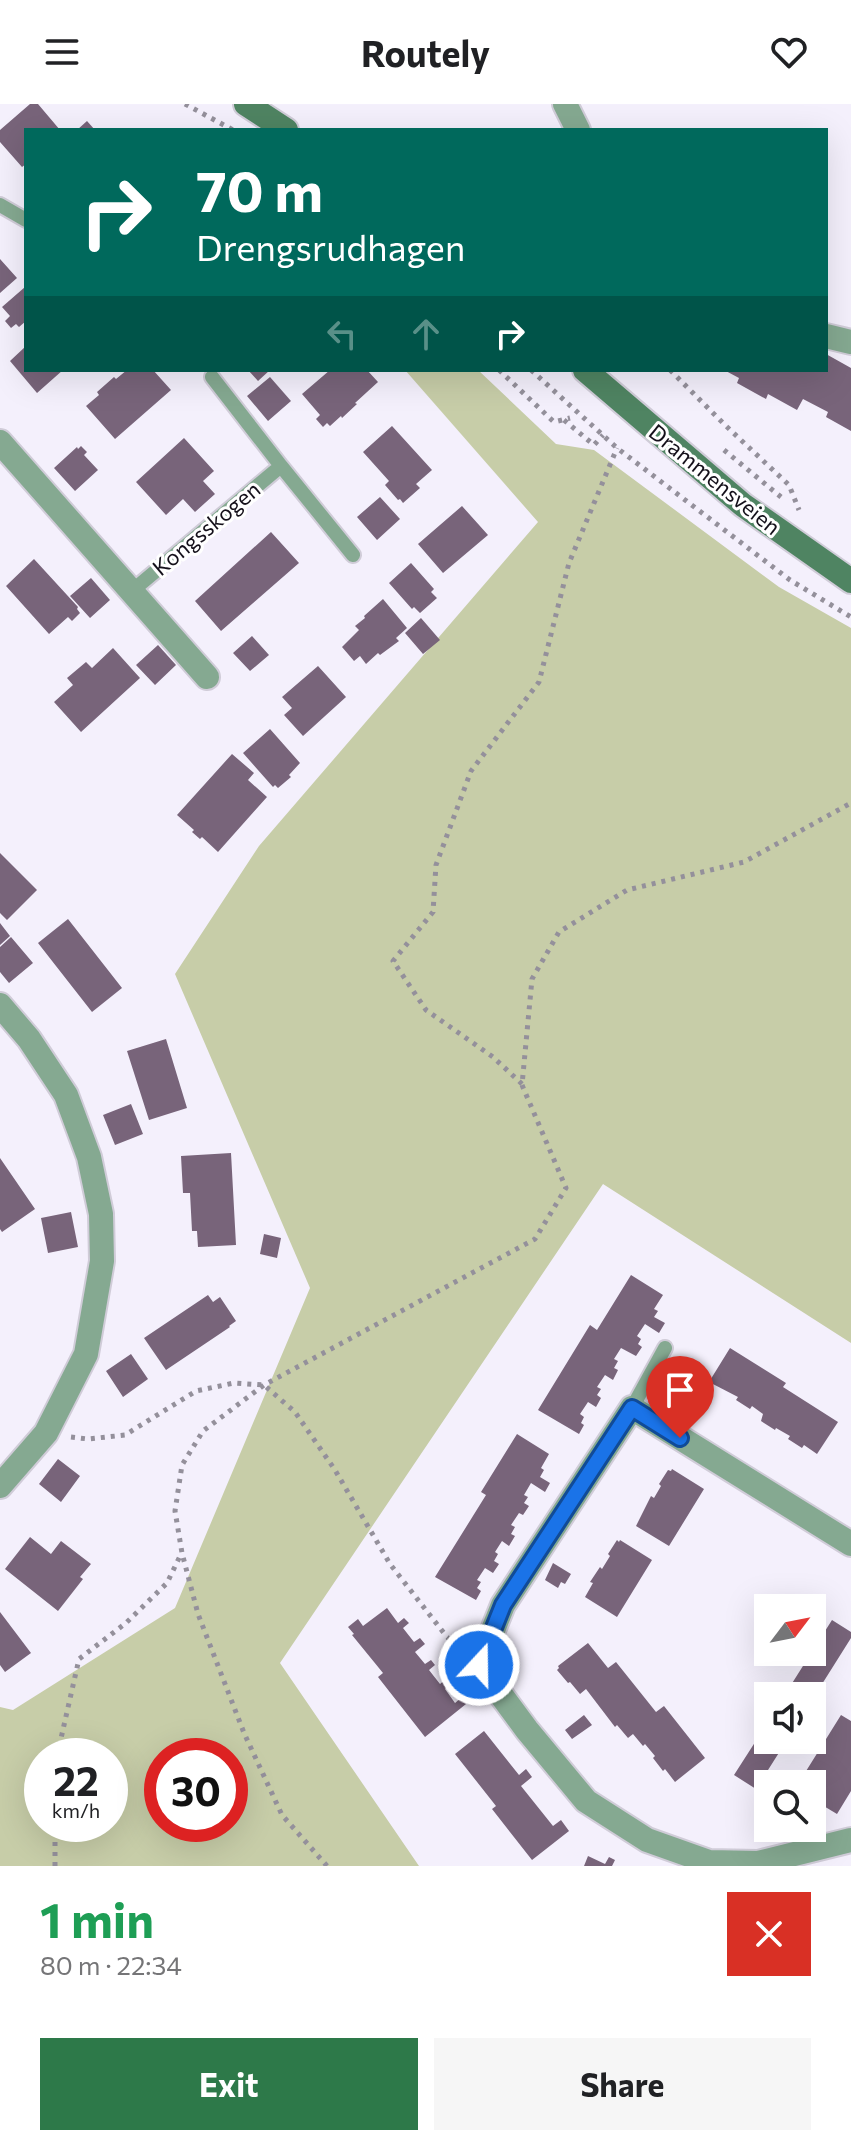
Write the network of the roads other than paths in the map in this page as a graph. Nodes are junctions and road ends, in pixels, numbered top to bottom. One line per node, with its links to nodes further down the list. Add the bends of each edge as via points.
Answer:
1 (246, 104): 3 (main road)
2 (565, 104): 4 (street)
3 (283, 128)
4 (577, 128)
5 (0, 205): 6 (lane)
6 (24, 219)
7 (828, 336): 8 (street)
8 (851, 342)
9 (587, 372): 14 (main road, Drammensveien, via 743,505)
10 (212, 377): 12 (lane, Kongsskogen)
11 (0, 442): 15 (street, Kongsskogen)
12 (281, 466): 13 (lane, Kongsskogen); 15 (lane, Kongsskogen)
13 (353, 555)
14 (851, 581)
15 (132, 591): 16 (street, Kongsskogen)
16 (207, 677)
17 (0, 1005): 20 (street, via 66,1095 89,1157 101,1214 102,1261 86,1354 46,1433)
18 (665, 1348): 19 (lane)
19 (632, 1408): 21 (street); 22 (street, via 503,1605 479,1665 586,1801 647,1840 709,1862 758,1863)
20 (0, 1486)
21 (851, 1544)
22 (851, 1840)

